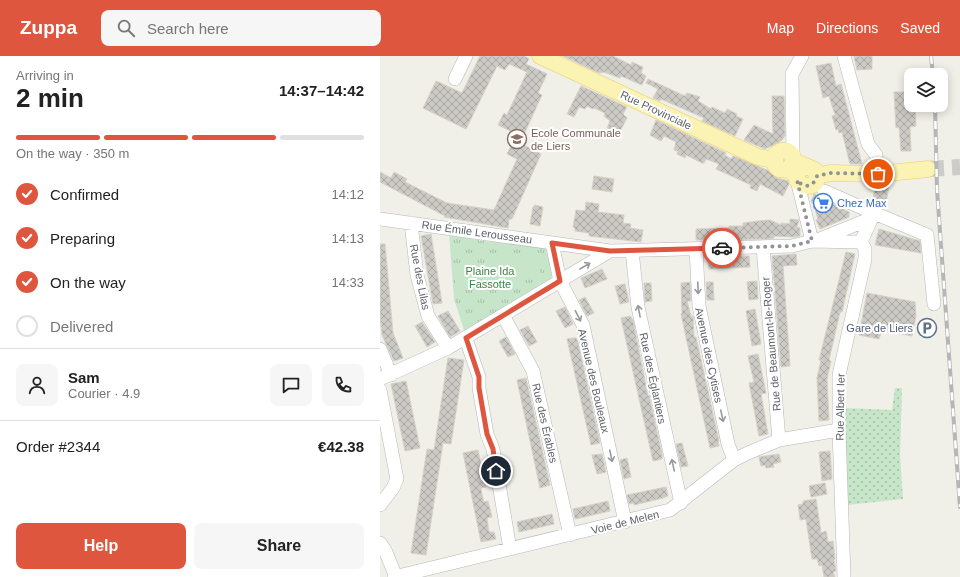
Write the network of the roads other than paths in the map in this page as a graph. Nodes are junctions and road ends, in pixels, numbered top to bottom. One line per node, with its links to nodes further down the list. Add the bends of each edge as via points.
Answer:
1 (466, 56): 5 (street)
2 (540, 56): 7 (main road, Rue Provinciale, via 758,157)
3 (802, 56): 7 (street, via 792,74 793,136)
4 (844, 56): 6 (street, via 868,144)
5 (455, 80)
6 (876, 155)
7 (798, 170): 8 (main road, Rue Provinciale, via 878,174); 9 (street); 12 (street)
8 (928, 170)
9 (873, 216): 12 (street); 13 (street); 20 (street, via 927,235)
10 (380, 219): 11 (street, Rue Émile Lerousseau)
11 (411, 223): 14 (street, Rue Émile Lerousseau); 23 (street, Rue des Lilas, via 417,275 428,316)
12 (812, 241): 13 (street, Rue Émile Lerousseau); 15 (street, Rue Émile Lerousseau, via 792,246)
13 (861, 242): 27 (street, Rue Albert Ier, via 865,250 865,259 839,375)
14 (552, 243): 17 (street, Rue Émile Lerousseau); 19 (street, Avenue des Bouleaux)
15 (763, 247): 16 (street, Rue Émile Lerousseau); 28 (street, Rue de Beaumont-le-Roger)
16 (696, 249): 18 (street, Rue Émile Lerousseau); 29 (street, Avenue des Cytises, one-way to 29, via 699,306 728,444)
17 (610, 251): 18 (street, Rue Émile Lerousseau); 19 (street, one-way to 17)
18 (632, 251): 30 (street, Rue des Églantiers, one-way to 18, via 638,307)
19 (560, 281): 21 (street); 32 (street, Avenue des Bouleaux, one-way to 32, via 583,325)
20 (934, 304)
21 (504, 317): 22 (street); 33 (street, Rue des Érables, via 533,371)
22 (466, 338): 23 (street); 35 (street, via 479,377 487,434 493,449)
23 (448, 348): 25 (street)
24 (380, 349): 25 (street)
25 (386, 377)
26 (380, 390): 31 (street, via 397,479)
27 (838, 430): 28 (street, Voie de Melen); 37 (street, Rue Albert Ier)
28 (779, 440): 29 (street, Voie de Melen)
29 (734, 460): 30 (street, Voie de Melen)
30 (681, 504): 32 (street, Voie de Melen, via 670,510)
31 (380, 505)
32 (625, 522): 33 (street, Voie de Melen)
33 (570, 535): 35 (street, Voie de Melen)
34 (380, 543): 36 (street)
35 (510, 549): 36 (street, Voie de Melen)
36 (395, 577)
37 (844, 577)

